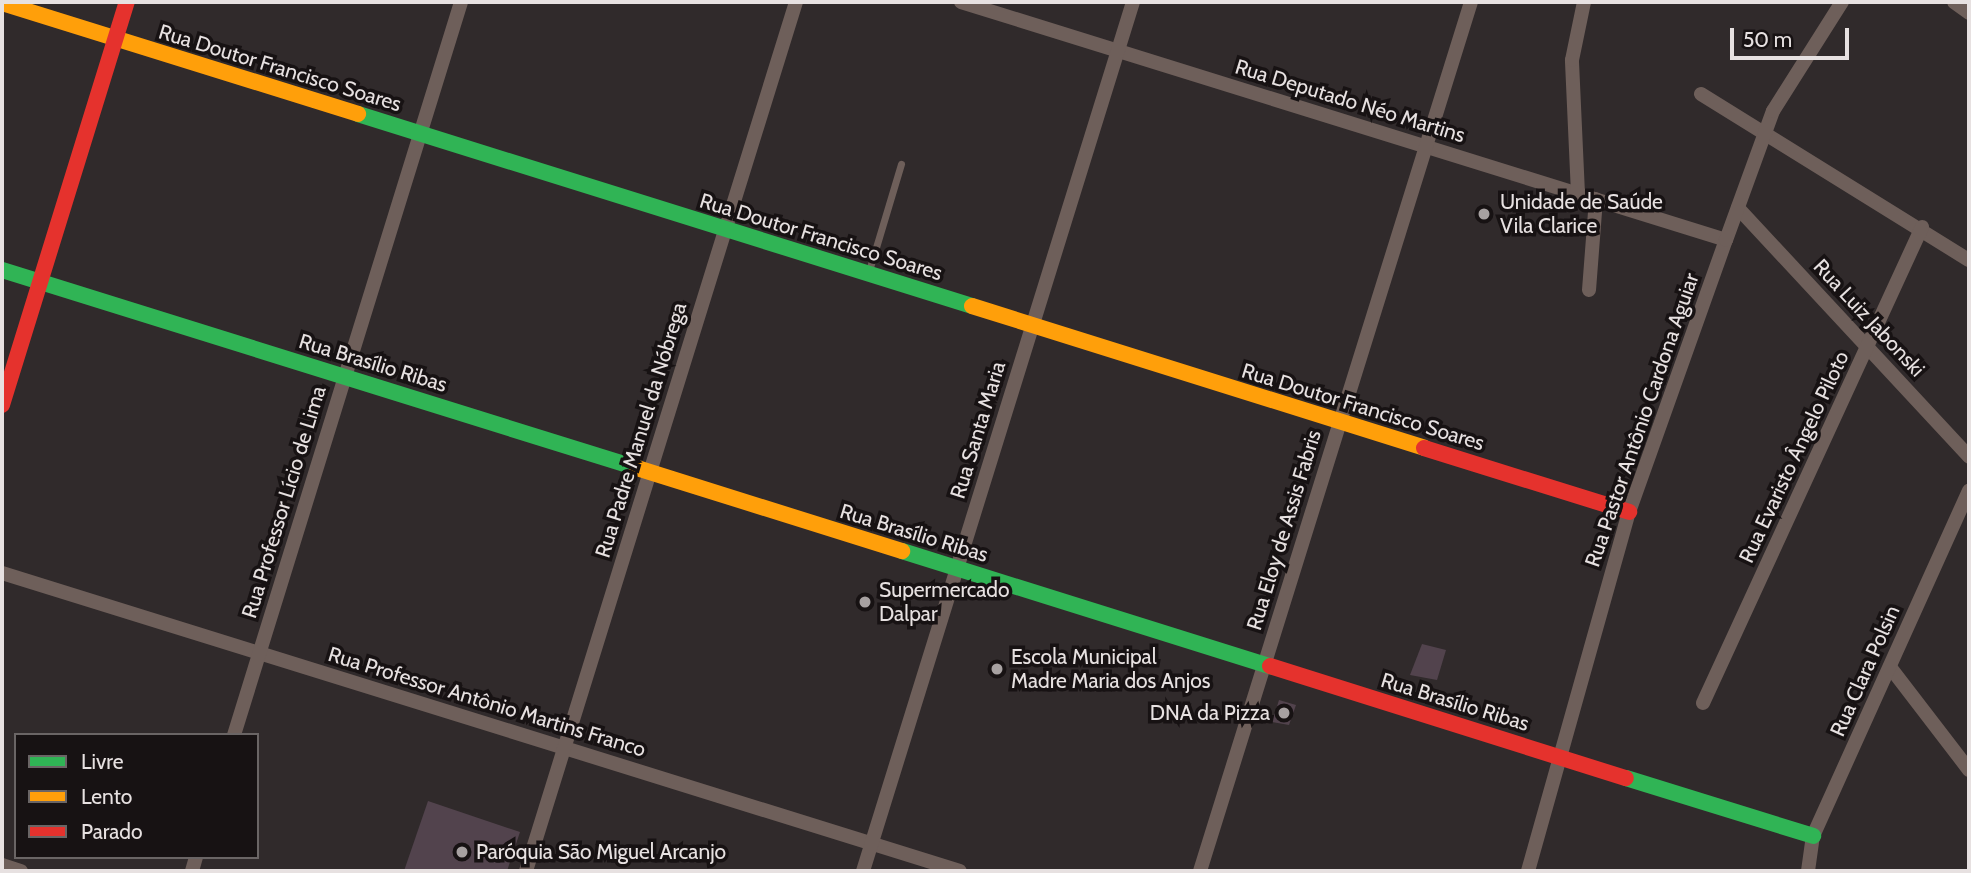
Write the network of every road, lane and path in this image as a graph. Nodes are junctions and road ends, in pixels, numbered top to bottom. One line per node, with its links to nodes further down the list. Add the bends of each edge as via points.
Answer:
1 (127, 2): 12 (street)
2 (461, 2): 16 (street, Rua Professor Lício de Lima)
3 (796, 2): 23 (street, Rua Padre Manuel da Nóbrega)
4 (1133, 2): 13 (street, Rua Santa Maria)
5 (1471, 2): 17 (street, Rua Eloy de Assis Fabris)
6 (1584, 2): 19 (street, via 1572,60)
7 (1842, 2): 15 (street, Rua Pastor Antônio Cardona Aguiar, via 1773,111)
8 (1954, 2): 11 (street)
9 (2, 3): 12 (street, Rua Doutor Francisco Soares)
10 (967, 3): 13 (street, Rua Deputado Néo Martins)
11 (1969, 13)
12 (116, 38): 16 (street, Rua Doutor Francisco Soares); 28 (street)
13 (1118, 51): 17 (street, Rua Deputado Néo Martins); 30 (street, Rua Santa Maria)
14 (1701, 94): 15 (street)
15 (1766, 130): 21 (street, Rua Pastor Antônio Cardona Aguiar); 22 (street)
16 (420, 134): 23 (street, Rua Doutor Francisco Soares); 32 (street, Rua Professor Lício de Lima)
17 (1426, 146): 19 (street, Rua Deputado Néo Martins); 34 (street, Rua Eloy de Assis Fabris)
18 (901, 164): 27 (lane)
19 (1578, 194): 20 (street, Rua Deputado Néo Martins)
20 (1596, 199): 24 (street, Rua Deputado Néo Martins); 29 (street)
21 (1738, 208): 24 (street, Rua Pastor Antônio Cardona Aguiar); 31 (street, Rua Luiz Jabonski)
22 (1922, 227): 25 (street); 31 (street, Rua Evaristo Ângelo Piloto)
23 (725, 229): 27 (street, Rua Doutor Francisco Soares); 36 (street, Rua Padre Manuel da Nóbrega)
24 (1726, 240): 38 (street, Rua Pastor Antônio Cardona Aguiar)
25 (1969, 260)
26 (2, 270): 28 (street, Rua Brasílio Ribas)
27 (868, 274): 30 (street, Rua Doutor Francisco Soares)
28 (40, 282): 32 (street, Rua Brasílio Ribas); 33 (street)
29 (1589, 290)
30 (1032, 326): 34 (street, Rua Doutor Francisco Soares); 39 (street, Rua Santa Maria)
31 (1867, 347): 35 (street, Rua Luiz Jabonski); 44 (street, Rua Evaristo Ângelo Piloto)
32 (345, 377): 36 (street, Rua Brasílio Ribas); 41 (street, Rua Professor Lício de Lima)
33 (2, 405)
34 (1340, 422): 38 (street, Rua Doutor Francisco Soares); 42 (street, Rua Eloy de Assis Fabris)
35 (1969, 457)
36 (650, 472): 39 (street, Rua Brasílio Ribas); 46 (street, Rua Padre Manuel da Nóbrega)
37 (1969, 491): 43 (street, Rua Clara Polsin)
38 (1629, 512): 47 (street, Rua Pastor Antônio Cardona Aguiar)
39 (957, 568): 42 (street, Rua Brasílio Ribas); 50 (street, Rua Santa Maria)
40 (2, 573): 41 (street, Rua Professor Antônio Martins Franco)
41 (259, 653): 45 (street, Rua Professor Lício de Lima); 46 (street, Rua Professor Antônio Martins Franco)
42 (1264, 664): 47 (street, Rua Brasílio Ribas); 56 (street, Rua Eloy de Assis Fabris)
43 (1890, 667): 48 (street); 49 (street, Rua Clara Polsin)
44 (1703, 703)
45 (235, 733)
46 (564, 748): 50 (street, Rua Professor Antônio Martins Franco); 53 (street, Rua Padre Manuel da Nóbrega)
47 (1562, 757): 49 (street, Rua Brasílio Ribas); 57 (street, Rua Pastor Antônio Cardona Aguiar)
48 (1969, 770)
49 (1813, 836): 58 (street, Rua Clara Polsin)
50 (871, 844): 54 (street, Rua Santa Maria); 55 (street, Rua Professor Antônio Martins Franco)
51 (2, 865): 52 (street)
52 (21, 871)
53 (526, 871)
54 (863, 871)
55 (960, 871)
56 (1200, 871)
57 (1528, 871)
58 (1808, 871)

